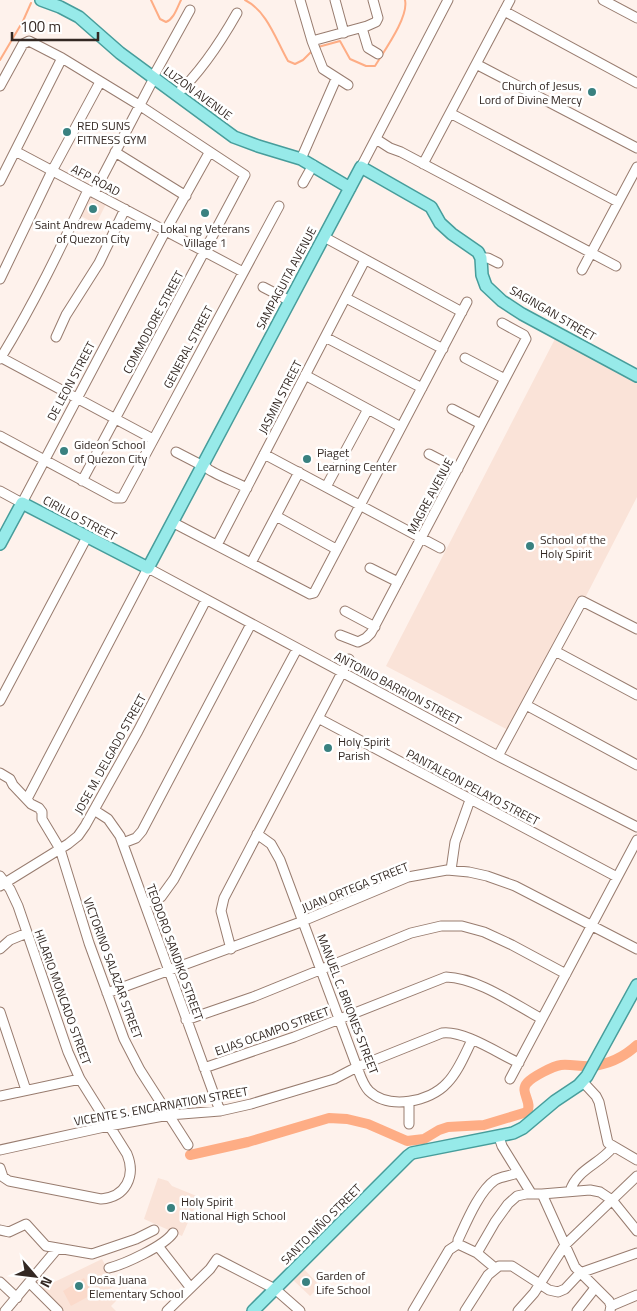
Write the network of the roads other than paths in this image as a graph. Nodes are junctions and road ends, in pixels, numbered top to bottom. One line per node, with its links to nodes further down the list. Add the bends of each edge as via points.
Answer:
1 (41, 0): 18 (main road, LUZON AVENUE, via 79,17)
2 (300, 0): 14 (street)
3 (335, 0): 13 (street)
4 (373, 0): 12 (street, via 378,20)
5 (448, 0): 27 (street, SAMPAGUITA AVENUE)
6 (510, 0): 9 (street)
7 (603, 0): 11 (street)
8 (190, 10): 18 (street)
9 (504, 12): 17 (street); 21 (street)
10 (237, 13): 24 (street, via 203,66)
11 (637, 18)
12 (362, 28): 13 (street); 15 (street, via 368,48)
13 (344, 33): 14 (street)
14 (314, 47): 19 (street, via 322,69)
15 (378, 54)
16 (62, 58): 20 (street); 23 (street, via 26,42); 29 (street)
17 (476, 64): 26 (street); 28 (street)
18 (154, 78): 24 (main road, LUZON AVENUE); 25 (street)
19 (336, 79): 22 (street); 32 (street)
20 (100, 82): 25 (street); 37 (street)
21 (637, 83)
22 (348, 85)
23 (0, 86)
24 (176, 95): 32 (main road, LUZON AVENUE, via 234,136)
25 (139, 105): 30 (street); 31 (street)
26 (450, 113): 33 (street); 43 (street)
27 (376, 139): 33 (street); 35 (street, SAMPAGUITA AVENUE)
28 (637, 148)
29 (15, 151): 37 (street, AFP ROAD); 38 (street)
30 (115, 152): 41 (street); 42 (street)
31 (209, 153): 42 (street, DE LEON STREET); 48 (street, COMMODORE STREET, via 245,175)
32 (301, 160): 34 (main road, LUZON AVENUE)
33 (424, 164): 49 (street)
34 (313, 165): 39 (street); 40 (main road, LUZON AVENUE)
35 (361, 167): 40 (main road, SAMPAGUITA AVENUE); 50 (main road, via 432,207 440,223)
36 (637, 167): 43 (street)
37 (52, 171): 41 (street, AFP ROAD); 56 (street)
38 (0, 181)
39 (303, 183)
40 (350, 188): 47 (main road, SAMPAGUITA AVENUE)
41 (91, 191): 45 (street, AFP ROAD); 66 (street)
42 (186, 196): 46 (street, DE LEON STREET)
43 (618, 202): 49 (street)
44 (279, 206): 55 (street, GENERAL STREET)
45 (125, 209): 46 (street, AFP ROAD); 63 (street, via 99,263)
46 (166, 230): 48 (street, AFP ROAD); 72 (street, DE LEON STREET)
47 (324, 237): 51 (street); 59 (main road, SAMPAGUITA AVENUE)
48 (204, 251): 55 (street, AFP ROAD); 75 (street, COMMODORE STREET)
49 (591, 253): 53 (street); 54 (street)
50 (481, 258): 52 (street); 69 (main road, SAGINGAN STREET, via 486,286 502,301)
51 (365, 260): 58 (street, JASMIN STREET); 61 (street)
52 (498, 263)
53 (616, 266)
54 (582, 270)
55 (243, 272): 79 (street, GENERAL STREET)
56 (0, 279)
57 (263, 287): 59 (street)
58 (346, 298): 64 (street, JASMIN STREET); 65 (street)
59 (290, 302): 84 (main road, SAMPAGUITA AVENUE)
60 (467, 302): 61 (street)
61 (462, 312): 65 (street)
62 (502, 324): 70 (street, MAGRE AVENUE, via 526,337)
63 (56, 337)
64 (325, 337): 68 (street, JASMIN STREET); 71 (street)
65 (442, 349): 71 (street)
66 (0, 358): 72 (street)
67 (465, 358): 70 (street)
68 (305, 375): 74 (street); 81 (street, JASMIN STREET)
69 (637, 376)
70 (505, 379): 76 (street, MAGRE AVENUE)
71 (422, 388): 77 (street)
72 (77, 399): 75 (street); 83 (street, DE LEON STREET)
73 (452, 408): 76 (street)
74 (368, 409): 77 (street); 88 (street)
75 (115, 419): 79 (street); 87 (street, COMMODORE STREET)
76 (481, 424): 85 (street, MAGRE AVENUE)
77 (401, 427): 92 (street)
78 (0, 436): 83 (street)
79 (153, 439): 87 (street, GENERAL STREET, via 124,496 119,499)
80 (176, 452): 84 (street)
81 (264, 454): 86 (street); 89 (street, JASMIN STREET)
82 (429, 454): 85 (street)
83 (45, 460): 87 (street); 91 (street, DE LEON STREET)
84 (205, 467): 89 (street); 94 (main road, SAMPAGUITA AVENUE)
85 (458, 469): 96 (street, MAGRE AVENUE)
86 (299, 472): 88 (street); 93 (street)
87 (82, 481)
88 (326, 487): 92 (street)
89 (247, 488): 98 (street, JASMIN STREET)
90 (0, 491): 91 (street, CIRILLO STREET)
91 (22, 503): 95 (main road, CIRILLO STREET); 97 (main road, DE LEON STREET)
92 (360, 505): 96 (street); 100 (street)
93 (276, 516): 100 (street); 101 (street)
94 (172, 522): 98 (street); 102 (main road, SAMPAGUITA AVENUE)
95 (87, 537): 102 (main road, CIRILLO STREET); 116 (street)
96 (422, 538): 99 (street); 104 (street, MAGRE AVENUE)
97 (0, 544)
98 (217, 545): 101 (street)
99 (440, 548)
100 (336, 549): 101 (street, via 312,594)
101 (251, 563)
102 (148, 568): 105 (street, ANTONIO BARRION STREET); 125 (street)
103 (370, 568): 104 (street)
104 (398, 582): 108 (street, MAGRE AVENUE)
105 (206, 600): 107 (street, ANTONIO BARRION STREET); 126 (street, JOSE M. DELGADO STREET)
106 (344, 611): 108 (street)
107 (251, 624): 111 (street, ANTONIO BARRION STREET); 130 (street, via 142,831 136,838)
108 (375, 627): 110 (street, MAGRE AVENUE, via 362,642)
109 (637, 629): 112 (street, via 582,601)
110 (340, 636)
111 (297, 649): 114 (street, ANTONIO BARRION STREET); 135 (street, via 174,880 161,897)
112 (555, 651): 115 (street); 117 (street)
113 (349, 659): 114 (street)
114 (342, 672): 118 (street); 119 (street, ANTONIO BARRION STREET)
115 (637, 695)
116 (0, 701)
117 (526, 705): 119 (street); 120 (street)
118 (318, 718): 124 (street, PANTALEON PELAYO STREET); 128 (street)
119 (498, 756): 127 (street, ANTONIO BARRION STREET)
120 (637, 765)
121 (0, 773): 123 (street, VICTORINO SALAZAR STREET)
122 (0, 778): 123 (street, VICTORINO SALAZAR STREET)
123 (13, 785): 125 (street, VICTORINO SALAZAR STREET)
124 (470, 800): 132 (street, via 455,842); 133 (street, PANTALEON PELAYO STREET)
125 (29, 801): 131 (street, VICTORINO SALAZAR STREET, via 42,812 42,819)
126 (94, 810): 130 (street, TEODORO SANDIKO STREET, via 114,825); 131 (street, JOSE M. DELGADO STREET, via 78,836)
127 (637, 827)
128 (257, 834): 136 (street, MANUEL C. BRIONES STREET, via 276,851); 140 (street, via 222,904 222,919)
129 (637, 840): 133 (street)
130 (123, 843): 135 (street, TEODORO SANDIKO STREET)
131 (60, 850): 134 (street, JOSE M. DELGADO STREET); 146 (street, VICTORINO SALAZAR STREET)
132 (451, 870): 136 (street, JUAN ORTEGA STREET, via 408,877); 137 (street, JUAN ORTEGA STREET, via 508,883)
133 (617, 877): 137 (street)
134 (2, 881): 138 (street, HILARIO MONCADO STREET, via 14,898)
135 (145, 904): 143 (street, TEODORO SANDIKO STREET)
136 (303, 921): 140 (street, JUAN ORTEGA STREET); 142 (street, MANUEL C. BRIONES STREET)
137 (592, 925): 141 (street, JUAN ORTEGA STREET); 144 (street)
138 (27, 933): 139 (street); 155 (street, HILARIO MONCADO STREET)
139 (0, 948)
140 (231, 949): 143 (street, JUAN ORTEGA STREET)
141 (637, 949)
142 (321, 970): 144 (street, via 411,933 452,925 484,932); 148 (street, MANUEL C. BRIONES STREET); 150 (street)
143 (169, 971): 146 (street, JUAN ORTEGA STREET); 150 (street, TEODORO SANDIKO STREET)
144 (566, 974): 149 (street)
145 (637, 985): 157 (main road, via 598,1059)
146 (106, 993): 162 (street, VICTORINO SALAZAR STREET, via 132,1056)
147 (0, 1012): 158 (street)
148 (340, 1019): 149 (street, ELIAS OCAMPO STREET, via 446,977 471,982); 153 (street, ELIAS OCAMPO STREET); 154 (street, MANUEL C. BRIONES STREET)
149 (542, 1019): 152 (street)
150 (186, 1020): 153 (street, TEODORO SANDIKO STREET)
151 (472, 1040): 152 (street, VICENTE S. ENCARNATION STREET); 154 (street, VICENTE S. ENCARNATION STREET, via 455,1033 442,1033); 160 (street, via 446,1084)
152 (519, 1063): 156 (street)
153 (204, 1068): 161 (street, TEODORO SANDIKO STREET)
154 (357, 1068): 160 (street, MANUEL C. BRIONES STREET, via 370,1092 382,1098); 161 (street, VICENTE S. ENCARNATION STREET, via 311,1087)
155 (80, 1079): 158 (street); 164 (street, HILARIO MONCADO STREET)
156 (510, 1079)
157 (582, 1082): 165 (main road, via 518,1131); 167 (street, via 599,1102 606,1140)
158 (26, 1090): 159 (street)
159 (0, 1096)
160 (409, 1102): 163 (street)
161 (220, 1111): 162 (street, VICENTE S. ENCARNATION STREET)
162 (169, 1115): 164 (street, VICENTE S. ENCARNATION STREET); 166 (street, VICTORINO SALAZAR STREET)
163 (409, 1124)
164 (109, 1126): 168 (street, VICENTE S. ENCARNATION STREET); 170 (street, HILARIO MONCADO STREET, via 127,1154 131,1173 125,1189 109,1198 88,1198 9,1181)
165 (499, 1137): 171 (street); 195 (main road, SANTO NIÑO STREET, via 412,1153)
166 (188, 1145)
167 (613, 1147): 169 (street); 173 (street, via 582,1173)
168 (0, 1150)
169 (637, 1160)
170 (0, 1168)
171 (518, 1173): 174 (street); 181 (street, via 501,1177 489,1185 468,1219)
172 (637, 1176): 176 (street)
173 (570, 1192): 175 (street); 176 (street, via 595,1191)
174 (531, 1193): 175 (street); 186 (street, via 521,1194 508,1204)
175 (542, 1194): 182 (street)
176 (612, 1200): 179 (street); 182 (street)
177 (0, 1230): 184 (street, via 10,1232 26,1224 44,1244)
178 (154, 1230): 184 (street, via 95,1254)
179 (637, 1231)
180 (174, 1233): 183 (street)
181 (458, 1244): 186 (street); 204 (street, via 449,1250)
182 (566, 1245): 189 (street, via 572,1263); 192 (street)
183 (158, 1246): 187 (street); 193 (street)
184 (57, 1249): 191 (street)
185 (637, 1253): 189 (street)
186 (477, 1254): 188 (street)
187 (109, 1268)
188 (495, 1268): 192 (street, via 512,1266); 205 (street, via 480,1284)
189 (580, 1273): 192 (street, via 558,1292); 194 (street)
190 (0, 1282): 197 (street)
191 (30, 1283): 197 (street); 200 (street)
192 (540, 1284): 206 (street)
193 (190, 1287): 195 (street, via 217,1259); 201 (street)
194 (595, 1288): 198 (street, via 609,1301); 207 (street)
195 (275, 1289): 202 (main road, SANTO NIÑO STREET); 203 (street)
196 (637, 1295): 198 (street)
197 (17, 1298): 199 (street)
198 (610, 1308)
199 (5, 1311)
200 (58, 1311)
201 (166, 1311)
202 (253, 1311)
203 (300, 1311)
204 (413, 1311)
205 (465, 1311)
206 (518, 1311)
207 (577, 1311)

